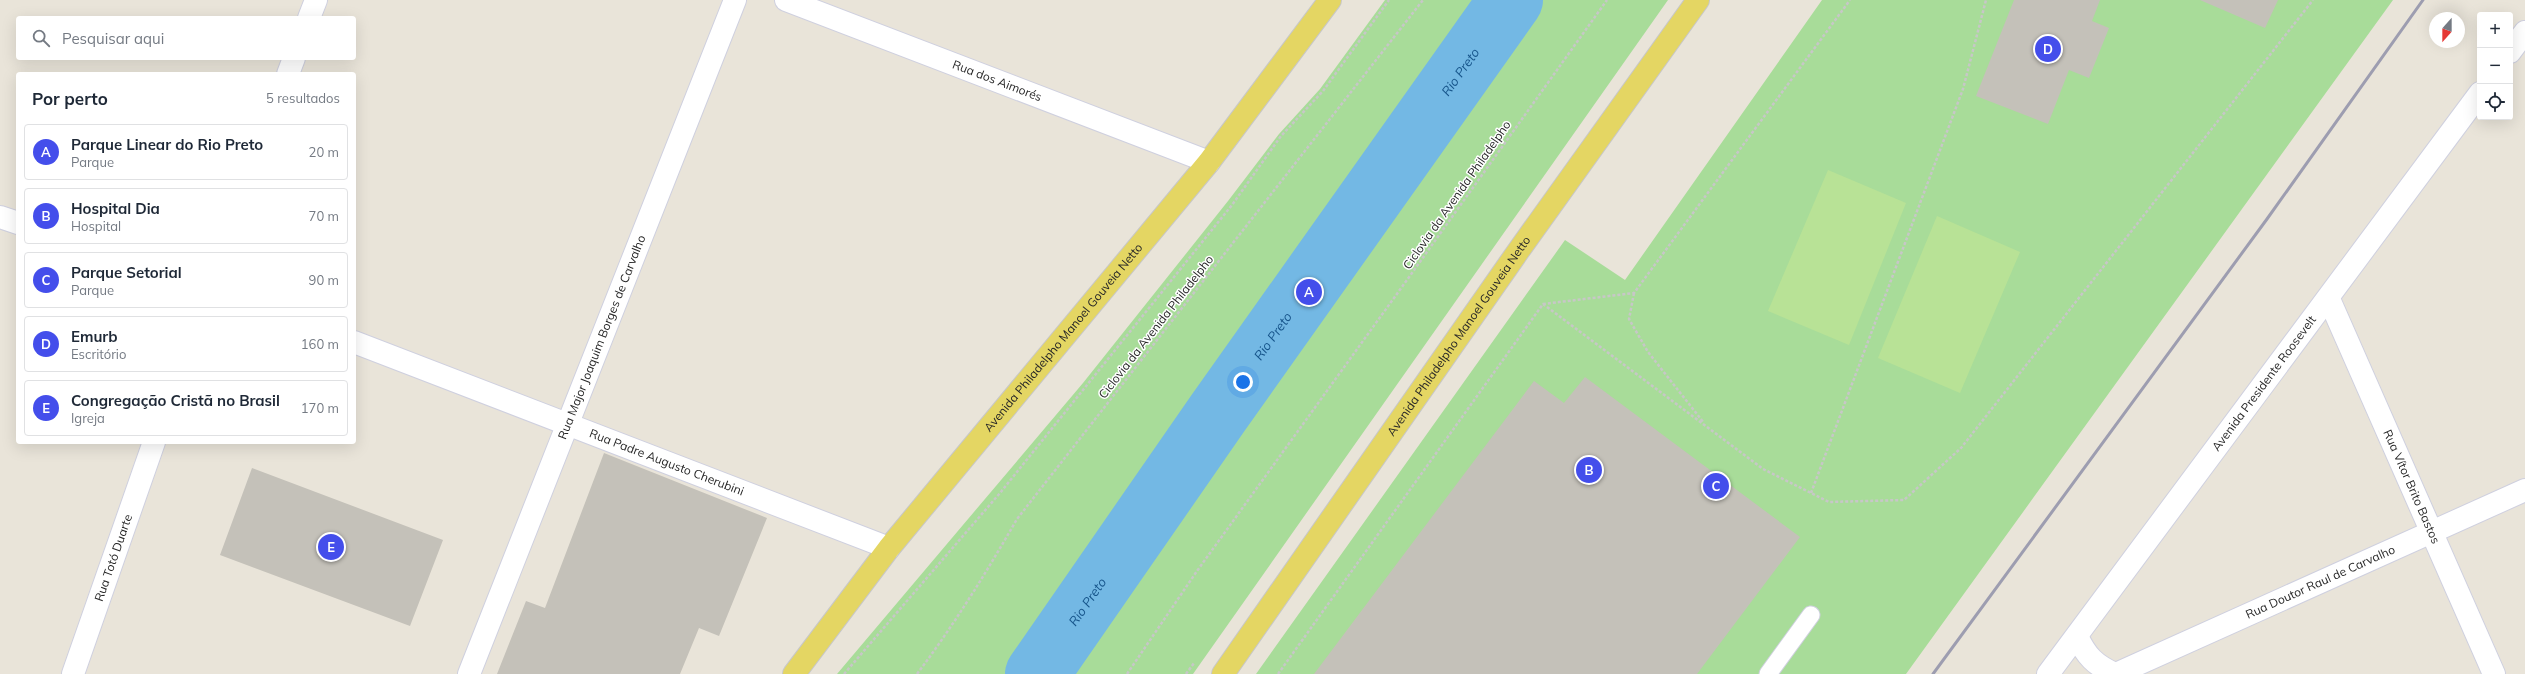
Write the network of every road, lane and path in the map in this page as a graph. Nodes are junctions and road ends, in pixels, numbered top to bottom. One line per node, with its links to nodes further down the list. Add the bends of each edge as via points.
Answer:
1 (316, 0): 12 (street)
2 (735, 0): 25 (street, Rua Major Joaquim Borges de Carvalho)
3 (786, 0): 18 (street, Rua dos Aimorés)
4 (1330, 0): 18 (main road, Avenida Philadelpho Manoel Gouveia Netto)
5 (1390, 0): 37 (path, via 1323,90 1282,136 1232,205 1000,493)
6 (1423, 0): 38 (path, Ciclovia da Avenida Philadelpho, via 1016,519 971,596)
7 (1606, 0): 39 (path, Ciclovia da Avenida Philadelpho, via 1408,280 1197,571)
8 (1698, 0): 40 (main road, Avenida Philadelpho Manoel Gouveia Netto, via 1519,250)
9 (1850, 0): 21 (path)
10 (1986, 0): 29 (path, via 1963,89)
11 (2313, 0): 29 (path, via 1960,448 1904,500 1830,502)
12 (310, 16)
13 (2525, 32): 14 (street)
14 (2513, 48)
15 (293, 60): 16 (street)
16 (289, 72)
17 (2477, 97): 22 (street, Avenida Presidente Roosevelt)
18 (1209, 162): 31 (main road, Avenida Philadelpho Manoel Gouveia Netto)
19 (0, 217): 20 (street)
20 (16, 222)
21 (1634, 293): 23 (path); 26 (path, via 1629,319 1648,352)
22 (2329, 299): 30 (street, Rua Vítor Brito Bastos); 33 (street, Avenida Presidente Roosevelt)
23 (1543, 304): 26 (path); 41 (path)
24 (356, 343): 25 (street, Rua Padre Augusto Cherubini)
25 (567, 423): 31 (street, Rua Padre Augusto Cherubini); 35 (street, Rua Major Joaquim Borges de Carvalho)
26 (1708, 427): 29 (path, via 1763,469)
27 (153, 444): 34 (street, Rua Totó Duarte)
28 (2525, 490): 30 (street, Rua Doutor Raul de Carvalho)
29 (1811, 493)
30 (2431, 532): 44 (street, Rua Doutor Raul de Carvalho); 45 (street, Rua Vítor Brito Bastos)
31 (889, 548): 36 (main road, Avenida Philadelpho Manoel Gouveia Netto)
32 (1811, 615): 42 (lane)
33 (2077, 636): 43 (street, Avenida Presidente Roosevelt); 44 (street, via 2085,653 2098,666)
34 (73, 674)
35 (469, 674)
36 (794, 674)
37 (844, 674)
38 (916, 674)
39 (1127, 674)
40 (1223, 674)
41 (1278, 674)
42 (1768, 674)
43 (2048, 674)
44 (2116, 674)
45 (2494, 674)

